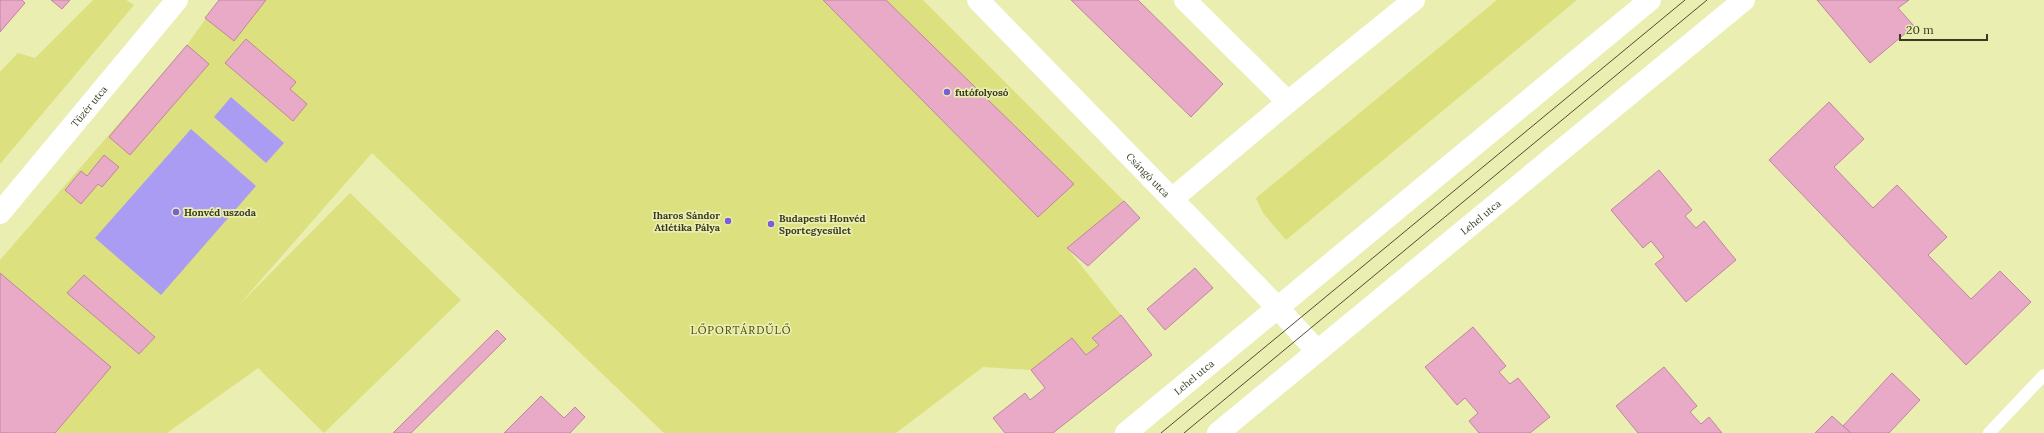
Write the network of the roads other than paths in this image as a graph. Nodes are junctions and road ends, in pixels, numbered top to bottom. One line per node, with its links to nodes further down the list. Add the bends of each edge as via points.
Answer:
1 (177, 0): 9 (main road, Tüzér utca)
2 (978, 0): 8 (main road, Csángó utca)
3 (1185, 0): 7 (main road)
4 (1414, 0): 7 (main road)
5 (1650, 0): 10 (main road, Lehel utca)
6 (1744, 0): 11 (main road, Lehel utca)
7 (1288, 102): 8 (main road)
8 (1172, 199): 10 (main road, Csángó utca)
9 (0, 213)
10 (1277, 307): 11 (main road, Csángó utca); 13 (main road, Lehel utca)
11 (1317, 351): 14 (main road, Lehel utca)
12 (2044, 375): 15 (lane)
13 (1126, 433)
14 (1218, 433)
15 (1989, 433)

